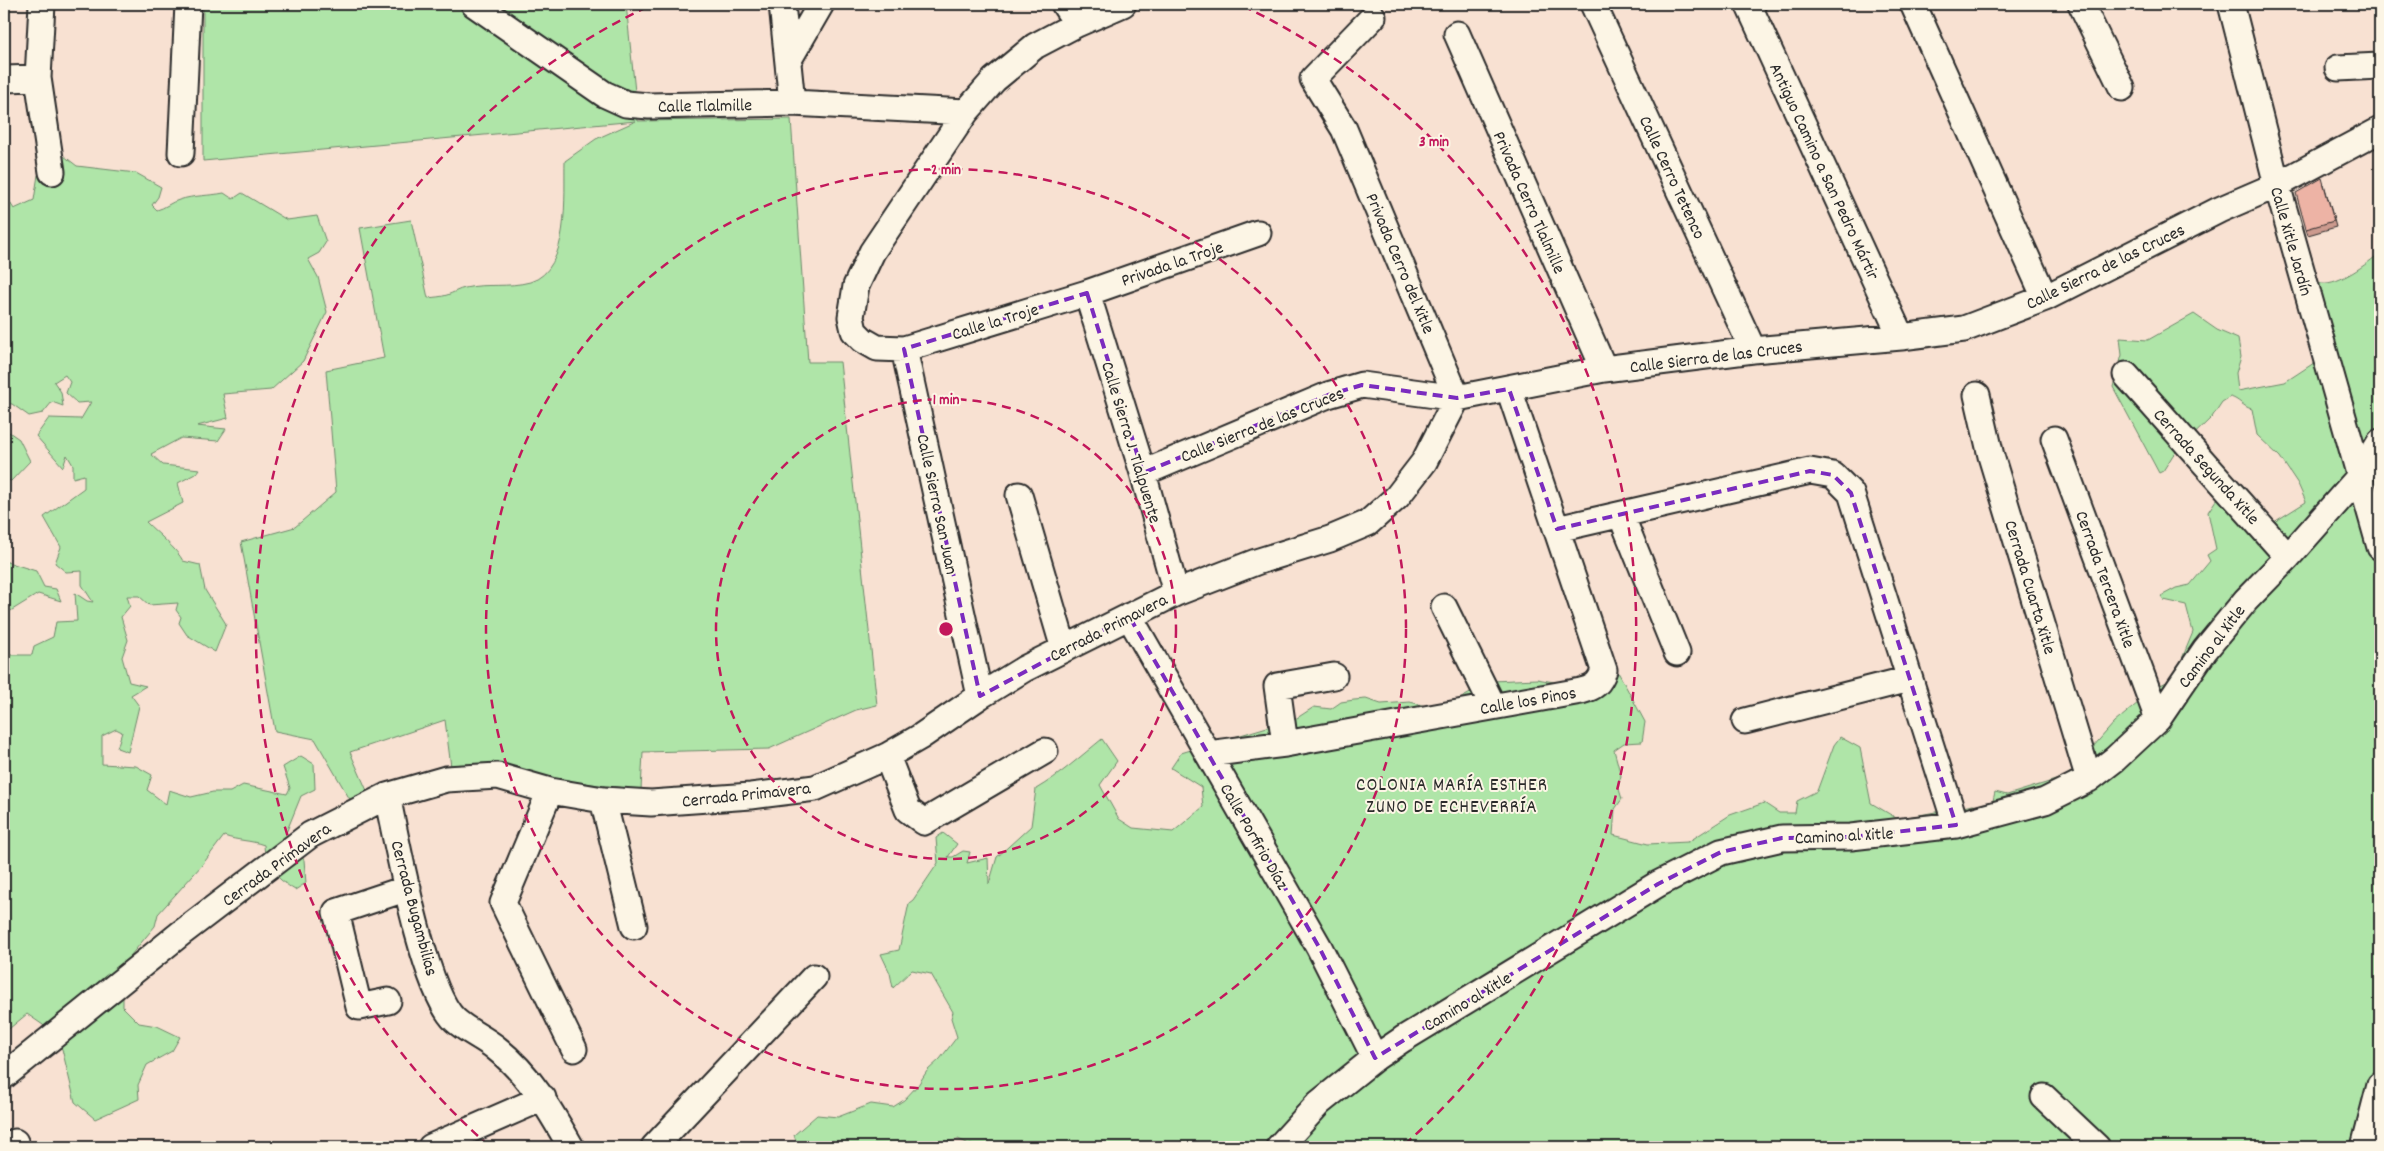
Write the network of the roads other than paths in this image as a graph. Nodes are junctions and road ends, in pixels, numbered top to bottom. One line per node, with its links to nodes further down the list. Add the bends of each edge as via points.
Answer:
1 (42, 4): 18 (street)
2 (188, 4): 24 (street)
3 (474, 4): 21 (street, Calle Tlalmille, via 604,94 626,104)
4 (782, 4): 15 (street)
5 (821, 4): 15 (street)
6 (1123, 4): 12 (street)
7 (1593, 4): 32 (street, Calle Cerro Tetenco)
8 (1748, 4): 30 (street, Antiguo Camino a San Pedro Mártir)
9 (1913, 4): 29 (street)
10 (2080, 4): 20 (street)
11 (2231, 4): 26 (street, Calle Xitle Jardín)
12 (1070, 14): 22 (street, via 994,80)
13 (1374, 17): 37 (street, Privada Cerro del Xitle, via 1313,79 1344,129)
14 (1457, 34): 33 (street, Privada Cerro Tlalmille)
15 (788, 61): 21 (street)
16 (2380, 66): 17 (street)
17 (2338, 68)
18 (38, 78): 19 (street); 25 (street)
19 (4, 79)
20 (2122, 88)
21 (792, 103): 22 (street, Calle Tlalmille)
22 (966, 112): 31 (street, via 872,252 856,286 851,317 854,331 877,348)
23 (2380, 130): 26 (street, Calle Sierra de las Cruces)
24 (181, 153)
25 (52, 172)
26 (2276, 185): 29 (street, Calle Sierra de las Cruces, via 2219,210); 41 (street, Calle Xitle Jardín)
27 (1258, 233): 28 (street, Privada la Troje)
28 (1087, 292): 31 (street, Calle la Troje); 40 (street, Calle Sierra J. Tlalpuente)
29 (2045, 298): 30 (street, Calle Sierra de las Cruces, via 1964,329)
30 (1901, 338): 32 (street, Calle Sierra de las Cruces)
31 (904, 349): 54 (street, Calle Sierra San Juan)
32 (1753, 350): 33 (street, Calle Sierra de las Cruces)
33 (1604, 370): 35 (street, Calle Sierra de las Cruces)
34 (2126, 375): 46 (street, Cerrada Segunda Xitle)
35 (1509, 389): 37 (street, Calle Sierra de las Cruces); 44 (street, Calle los Pinos)
36 (1977, 395): 62 (street, Cerrada Cuarta Xitle, via 1991,456)
37 (1457, 398): 40 (street, Calle Sierra de las Cruces, via 1362,385 1328,395); 47 (street, Cerrada Primavera, via 1424,462 1397,496 1368,523)
38 (2054, 439): 56 (street, Cerrada Tercera Xitle)
39 (2380, 442): 41 (street, Camino al Xitle)
40 (1143, 473): 47 (street, Calle Sierra J. Tlalpuente)
41 (2359, 478): 45 (street, Calle Xitle Jardín); 46 (street, Camino al Xitle)
42 (1020, 495): 50 (street)
43 (1621, 515): 44 (street); 51 (street); 53 (street, via 1810,471 1833,475 1851,493)
44 (1557, 529): 55 (street, Calle los Pinos, via 1604,670 1600,681 1591,688)
45 (2380, 547)
46 (2288, 557): 56 (street, Camino al Xitle, via 2246,600 2205,650)
47 (1176, 593): 49 (street, Cerrada Primavera)
48 (1444, 606): 55 (street)
49 (1130, 616): 50 (street, Cerrada Primavera); 60 (street, Calle Porfirio Díaz)
50 (1064, 649): 54 (street, Cerrada Primavera)
51 (1677, 653)
52 (1334, 676): 58 (street, via 1277,686)
53 (1909, 679): 57 (street); 66 (street)
54 (980, 696): 61 (street, Cerrada Primavera, via 920,738)
55 (1493, 706): 58 (street, Calle los Pinos)
56 (2158, 719): 62 (street, Camino al Xitle)
57 (1745, 721)
58 (1285, 744): 60 (street, Calle los Pinos)
59 (1045, 751): 61 (street, via 924,822 908,810)
60 (1208, 754): 72 (street, Calle Porfirio Díaz, via 1320,947)
61 (887, 756): 65 (street, Cerrada Primavera, via 816,788 660,802)
62 (2089, 779): 66 (street, Camino al Xitle, via 2045,801)
63 (550, 790): 64 (street, Cerrada Primavera, via 498,776 446,779); 65 (street, Cerrada Primavera); 71 (street, via 503,903)
64 (387, 796): 67 (street, Cerrada Bugambilias); 73 (street, Cerrada Primavera, via 310,835 180,934)
65 (603, 800): 68 (street)
66 (1956, 825): 72 (street, Camino al Xitle, via 1851,837 1782,838 1721,852 1658,884)
67 (408, 888): 70 (street, via 336,912 359,1007); 76 (street, Cerrada Bugambilias, via 427,962 447,1009 455,1020 519,1067)
68 (634, 926)
69 (814, 977): 81 (street)
70 (388, 1001)
71 (574, 1049)
72 (1375, 1058): 82 (street, Camino al Xitle, via 1319,1103)
73 (4, 1076)
74 (2380, 1085): 84 (street)
75 (2044, 1097): 83 (street)
76 (544, 1098): 79 (street); 80 (street, Cerrada Bugambilias)
77 (4, 1146): 78 (street, via 15,1142)
78 (17, 1147)
79 (431, 1147)
80 (572, 1147)
81 (654, 1147)
82 (1279, 1147)
83 (2096, 1147)
84 (2364, 1147)

